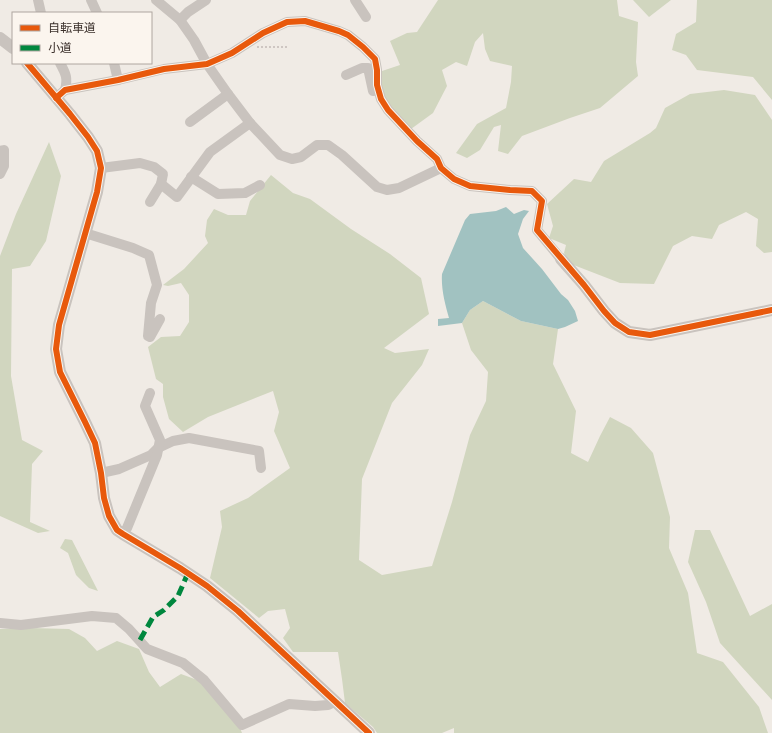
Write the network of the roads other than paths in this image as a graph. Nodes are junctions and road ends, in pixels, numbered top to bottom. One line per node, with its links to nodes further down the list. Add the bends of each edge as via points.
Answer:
1 (38, 0): 6 (street)
2 (91, 0): 7 (street)
3 (156, 0): 9 (street)
4 (206, 0): 9 (street)
5 (355, 0): 8 (street)
6 (41, 12)
7 (97, 12)
8 (366, 17)
9 (180, 20): 15 (street)
10 (0, 38): 11 (street)
11 (12, 47)
12 (28, 64): 18 (street)
13 (61, 64): 18 (street, via 66,73 67,83)
14 (114, 64): 17 (street)
15 (207, 64): 17 (street, via 164,69); 19 (street); 20 (street, via 287,22 305,21 348,35 375,59 377,85)
16 (346, 75): 20 (street, via 368,68 375,100)
17 (118, 80): 18 (street)
18 (61, 94): 24 (street, via 97,152)
19 (228, 94): 21 (street); 22 (street)
20 (388, 110): 25 (street, via 437,159)
21 (190, 122)
22 (250, 123): 25 (street, via 280,155 292,159 301,157 317,145 328,145 377,187 387,190 400,188); 27 (street, via 210,152)
23 (0, 151): 26 (street, via 4,150 4,166)
24 (101, 168): 28 (street, via 140,163 154,167 163,174); 31 (street)
25 (442, 168): 32 (street, via 454,180 470,186 532,191 542,201 536,230)
26 (0, 174)
27 (191, 177): 28 (street, via 177,197); 29 (street, via 218,194 245,193)
28 (161, 184): 30 (street)
29 (260, 185)
30 (150, 202)
31 (85, 233): 34 (street, via 149,255 157,285 151,304 148,336 150,337); 38 (street, via 59,325 56,349 60,372 95,443)
32 (562, 259): 33 (street, via 604,311 629,332 650,335)
33 (772, 310)
34 (160, 319)
35 (150, 393): 36 (street, via 145,406 160,440)
36 (158, 448): 37 (street, via 173,441 189,438 259,451); 38 (street, via 151,455 119,469); 39 (street)
37 (261, 468)
38 (101, 473): 39 (street, via 109,516 117,530)
39 (123, 534): 41 (street, via 207,586 238,611)
40 (0, 623): 41 (street, via 21,625 92,616 116,618 147,649 183,663 204,680 242,726 289,704 315,706)
41 (334, 702): 42 (street)
42 (369, 733)

